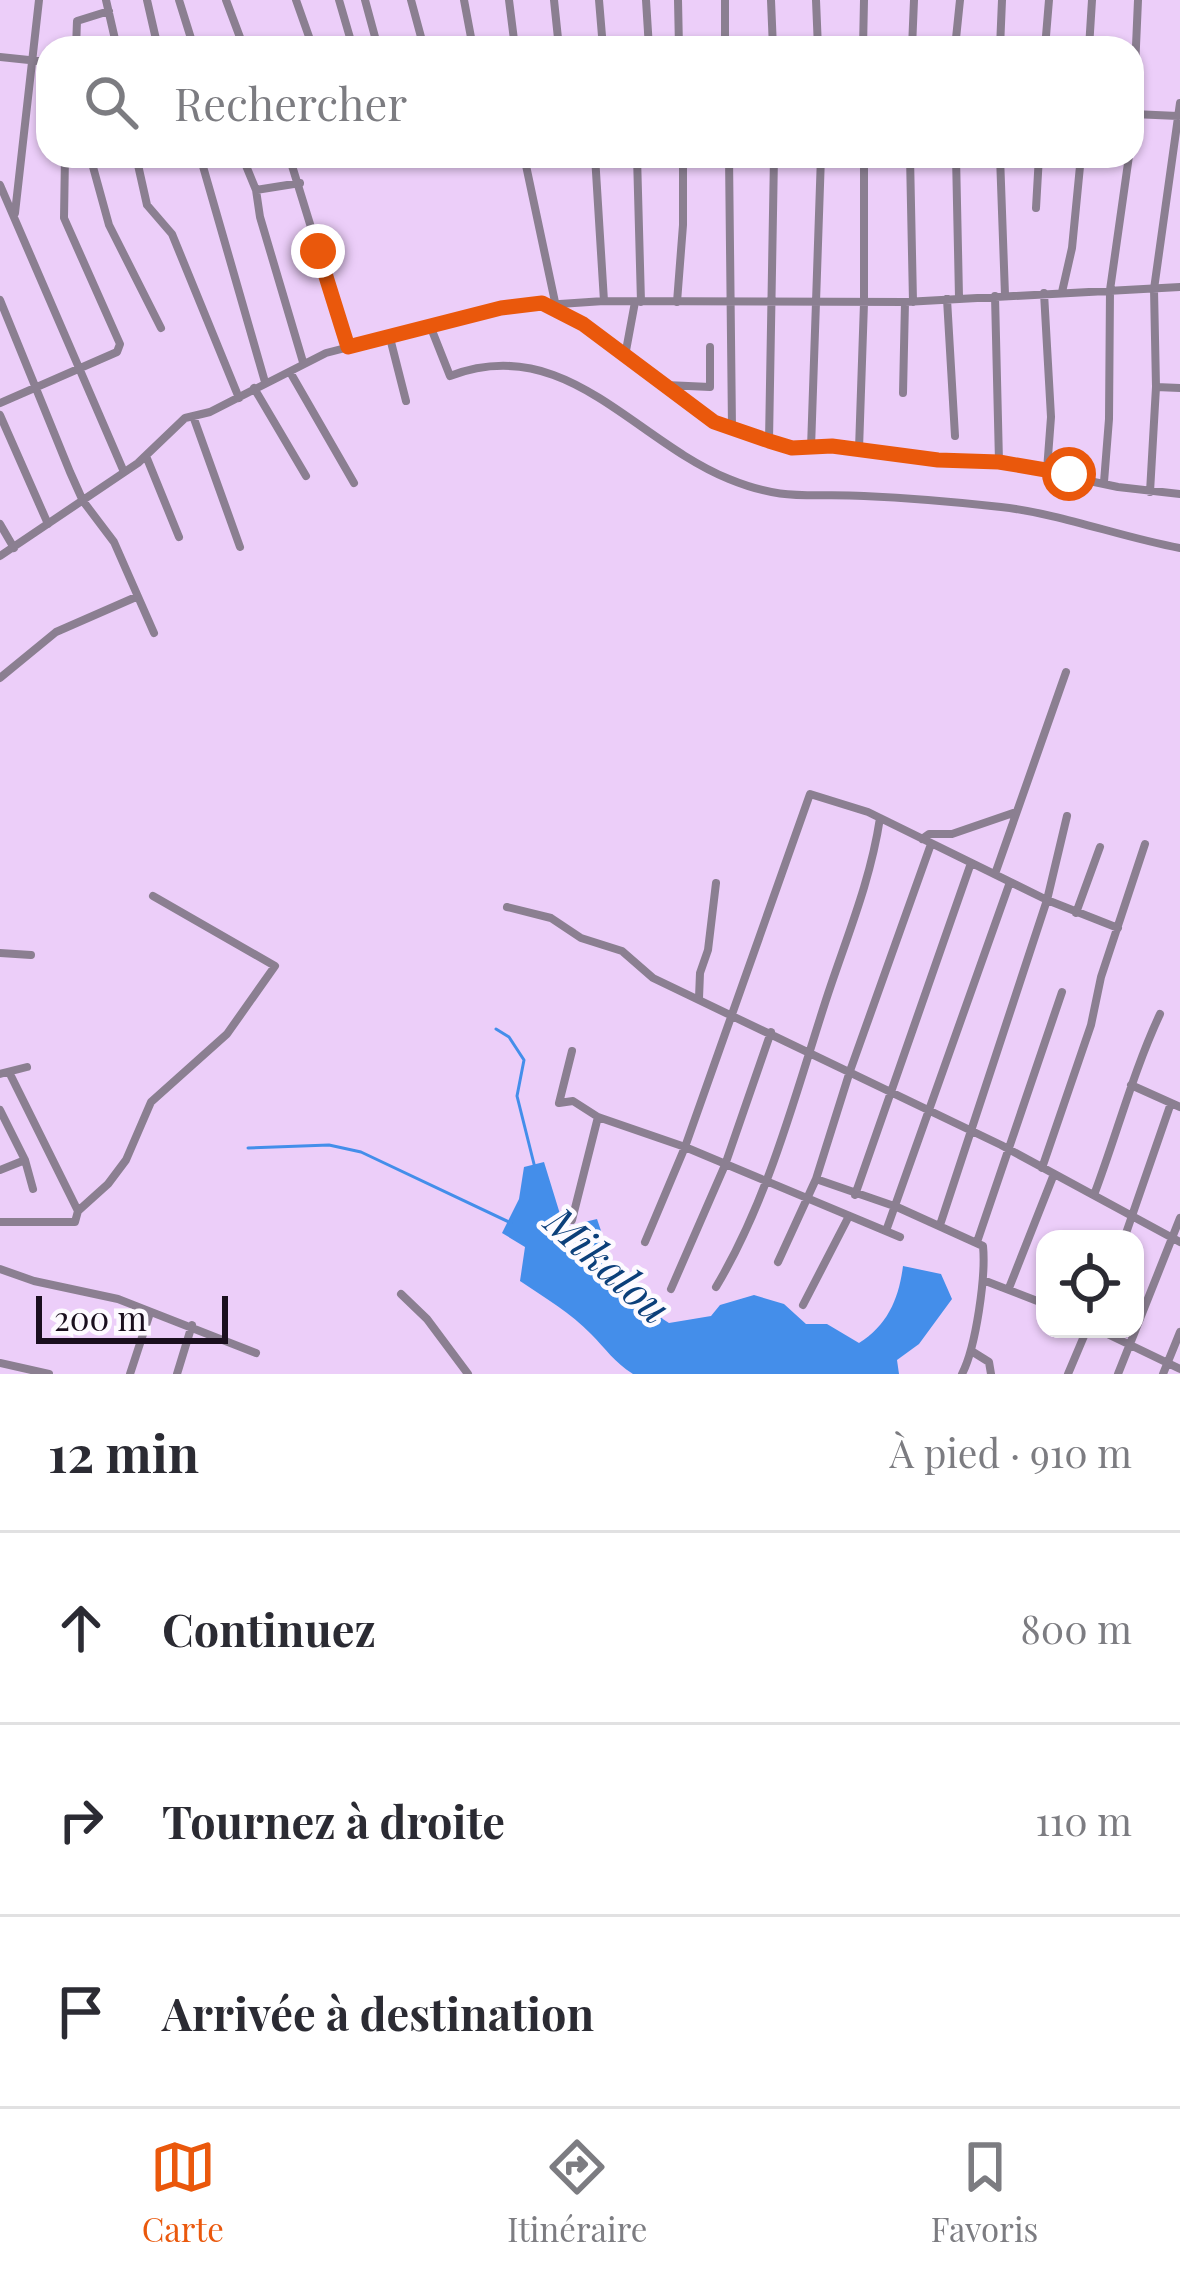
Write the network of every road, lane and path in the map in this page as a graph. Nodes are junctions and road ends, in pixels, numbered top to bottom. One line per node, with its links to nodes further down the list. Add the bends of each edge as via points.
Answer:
1 (39, 0): 26 (street)
2 (147, 0): 29 (street)
3 (179, 0): 30 (street)
4 (226, 0): 31 (street)
5 (296, 0): 32 (street)
6 (339, 0): 33 (street)
7 (365, 0): 34 (street)
8 (411, 0): 35 (street)
9 (464, 0): 36 (street)
10 (509, 0): 37 (street)
11 (554, 0): 38 (street)
12 (599, 0): 39 (street)
13 (646, 0): 40 (street)
14 (678, 0): 41 (street)
15 (725, 0): 42 (street)
16 (772, 0): 43 (street)
17 (816, 0): 44 (street)
18 (865, 0): 45 (street)
19 (914, 0): 46 (street)
20 (960, 0): 47 (street)
21 (1002, 0): 48 (street)
22 (1049, 0): 49 (street)
23 (1093, 0): 50 (street)
24 (1138, 0): 51 (street)
25 (107, 5): 27 (street, via 77,21); 28 (street)
26 (36, 36)
27 (76, 36)
28 (114, 36)
29 (155, 36)
30 (190, 36)
31 (240, 36)
32 (309, 36)
33 (350, 36)
34 (375, 36)
35 (421, 36)
36 (471, 36)
37 (514, 36)
38 (558, 36)
39 (602, 36)
40 (649, 36)
41 (679, 36)
42 (725, 36)
43 (773, 36)
44 (818, 36)
45 (864, 36)
46 (912, 36)
47 (957, 36)
48 (1000, 36)
49 (1046, 36)
50 (1090, 36)
51 (1137, 36)
52 (36, 37): 54 (street)
53 (0, 57): 54 (street)
54 (34, 61): 82 (street)
55 (1180, 103): 57 (street)
56 (1144, 114): 57 (street)
57 (1179, 116): 84 (street)
58 (65, 168): 109 (street, via 64,218 120,344)
59 (93, 168): 102 (street, via 109,225)
60 (139, 168): 118 (street, via 147,205 172,234)
61 (203, 168): 111 (street)
62 (247, 168): 80 (street)
63 (294, 168): 78 (street)
64 (527, 168): 93 (street)
65 (596, 168): 92 (street)
66 (637, 168): 94 (street)
67 (683, 168): 95 (street)
68 (729, 168): 98 (street)
69 (774, 168): 99 (street)
70 (821, 168): 100 (street)
71 (864, 168): 101 (street)
72 (910, 168): 96 (street)
73 (956, 168): 89 (street)
74 (1000, 168): 88 (street)
75 (1038, 168): 81 (street)
76 (1080, 168): 86 (street)
77 (1127, 168): 85 (street)
78 (300, 183): 80 (street); 105 (street)
79 (0, 185): 82 (street)
80 (256, 190): 108 (street)
81 (1036, 208)
82 (15, 218): 109 (street)
83 (1180, 287): 84 (street)
84 (1154, 289): 85 (street); 114 (street)
85 (1110, 290): 86 (street); 133 (street)
86 (1063, 292): 87 (street)
87 (1044, 293): 88 (street); 130 (street)
88 (1000, 295): 89 (street); 129 (street)
89 (959, 298): 90 (street)
90 (947, 299): 96 (street); 124 (street)
91 (0, 300): 112 (street)
92 (604, 301): 93 (street); 94 (street)
93 (555, 302): 97 (street)
94 (638, 302): 95 (street); 107 (street)
95 (677, 302): 98 (street)
96 (909, 302): 101 (street); 117 (street)
97 (542, 303): 103 (street); 107 (street)
98 (731, 303): 99 (street); 123 (street)
99 (774, 303): 100 (street); 125 (street)
100 (818, 303): 101 (street); 126 (street)
101 (865, 303): 127 (street)
102 (161, 328)
103 (430, 328): 104 (street); 143 (street, via 450,376 488,364 547,371 718,475 763,493 1006,507)
104 (390, 338): 105 (street); 119 (street)
105 (348, 347): 108 (street)
106 (710, 347): 113 (street, via 710,386)
107 (625, 356): 113 (street)
108 (303, 362): 110 (street)
109 (76, 368): 112 (street); 131 (street)
110 (290, 372): 111 (street); 134 (street)
111 (265, 382): 115 (street)
112 (37, 385): 120 (street); 137 (street)
113 (664, 385): 123 (street)
114 (1156, 387): 116 (street); 135 (street)
115 (254, 388): 118 (street); 132 (street)
116 (1180, 388)
117 (904, 392)
118 (239, 398): 122 (street)
119 (406, 401)
120 (0, 403)
121 (0, 415): 139 (street)
122 (193, 416): 128 (street); 141 (street)
123 (732, 428): 125 (street)
124 (955, 436)
125 (769, 441): 126 (street)
126 (811, 448): 127 (street)
127 (859, 449): 129 (street)
128 (146, 456): 131 (street); 140 (street)
129 (999, 462): 130 (street)
130 (1047, 470): 133 (street)
131 (124, 472): 137 (street)
132 (306, 476)
133 (1104, 482): 135 (street)
134 (354, 483)
135 (1150, 492): 136 (street)
136 (1180, 494)
137 (83, 501): 139 (street); 145 (street, via 114,542)
138 (0, 524): 142 (street)
139 (48, 524): 142 (street)
140 (179, 537)
141 (240, 547)
142 (14, 548): 144 (street)
143 (1180, 548)
144 (0, 556)
145 (136, 597): 146 (street); 148 (street, via 56,632)
146 (154, 633)
147 (1066, 672): 149 (street)
148 (0, 678)
149 (1017, 812): 152 (street, via 929,834); 156 (street)
150 (1067, 816): 160 (street)
151 (880, 818): 152 (street); 168 (street, via 808,797); 172 (street, via 867,889)
152 (926, 842): 155 (street); 174 (street)
153 (1145, 844): 163 (street)
154 (1100, 847): 162 (street)
155 (970, 862): 156 (street); 177 (street)
156 (995, 874): 157 (street)
157 (1010, 881): 160 (street); 180 (street)
158 (716, 883): 167 (street)
159 (153, 896): 197 (street, via 275,966 227,1034 151,1102 117,1174)
160 (1047, 900): 162 (street); 182 (street)
161 (507, 907): 167 (street, via 622,951 653,978)
162 (1076, 913): 163 (street)
163 (1118, 928): 187 (street)
164 (0, 953): 165 (street)
165 (31, 956)
166 (1062, 992): 184 (street)
167 (699, 998): 168 (street)
168 (732, 1013): 170 (street); 183 (street)
169 (1160, 1014): 176 (street)
170 (771, 1032): 172 (street); 186 (street)
171 (572, 1051): 181 (street, via 560,1103 573,1101)
172 (809, 1052): 174 (street); 191 (street)
173 (27, 1067): 175 (street)
174 (850, 1071): 177 (street); 190 (street)
175 (5, 1074): 197 (street)
176 (1131, 1085): 178 (street); 194 (street)
177 (890, 1090): 180 (street); 193 (street)
178 (1176, 1105): 199 (street)
179 (0, 1110): 185 (street)
180 (928, 1112): 182 (street); 196 (street)
181 (598, 1117): 183 (street); 201 (street)
182 (969, 1130): 184 (street); 203 (street)
183 (685, 1147): 186 (street); 208 (street)
184 (1007, 1149): 187 (street); 209 (street)
185 (25, 1160): 188 (street); 192 (street)
186 (725, 1165): 191 (street); 214 (street)
187 (1042, 1168): 189 (street)
188 (0, 1170)
189 (1054, 1174): 194 (street); 215 (street)
190 (816, 1179): 193 (street); 195 (street)
191 (766, 1181): 195 (street); 213 (street)
192 (33, 1190)
193 (855, 1195): 196 (street)
194 (1094, 1195): 199 (street)
195 (809, 1198): 198 (street); 210 (street)
196 (897, 1207): 203 (street); 205 (street)
197 (78, 1211): 202 (street, via 72,1224)
198 (849, 1216): 205 (street); 218 (street)
199 (1133, 1217): 204 (street); 207 (street)
200 (1180, 1218): 207 (street)
201 (572, 1220)
202 (0, 1222)
203 (940, 1226): 209 (street)
204 (1128, 1230)
205 (886, 1231): 206 (street)
206 (900, 1238)
207 (1177, 1240): 224 (street)
208 (645, 1242)
209 (977, 1242): 212 (street)
210 (778, 1262)
211 (0, 1269): 219 (street)
212 (983, 1280): 215 (street); 225 (street)
213 (716, 1287)
214 (670, 1288)
215 (1010, 1288): 217 (street)
216 (401, 1294): 231 (street)
217 (1036, 1300)
218 (803, 1306)
219 (150, 1313): 220 (street); 232 (street)
220 (192, 1325): 226 (street); 233 (street)
221 (1180, 1332): 228 (street)
222 (1083, 1338): 236 (street)
223 (1116, 1338): 224 (street)
224 (1130, 1345): 228 (street); 237 (street)
225 (973, 1352): 234 (street); 235 (street)
226 (256, 1353)
227 (0, 1363): 230 (street)
228 (1168, 1363): 229 (street); 238 (street)
229 (1180, 1369)
230 (43, 1373)
231 (465, 1373)
232 (130, 1374)
233 (177, 1374)
234 (962, 1374)
235 (992, 1374)
236 (1068, 1374)
237 (1118, 1374)
238 (1163, 1374)

